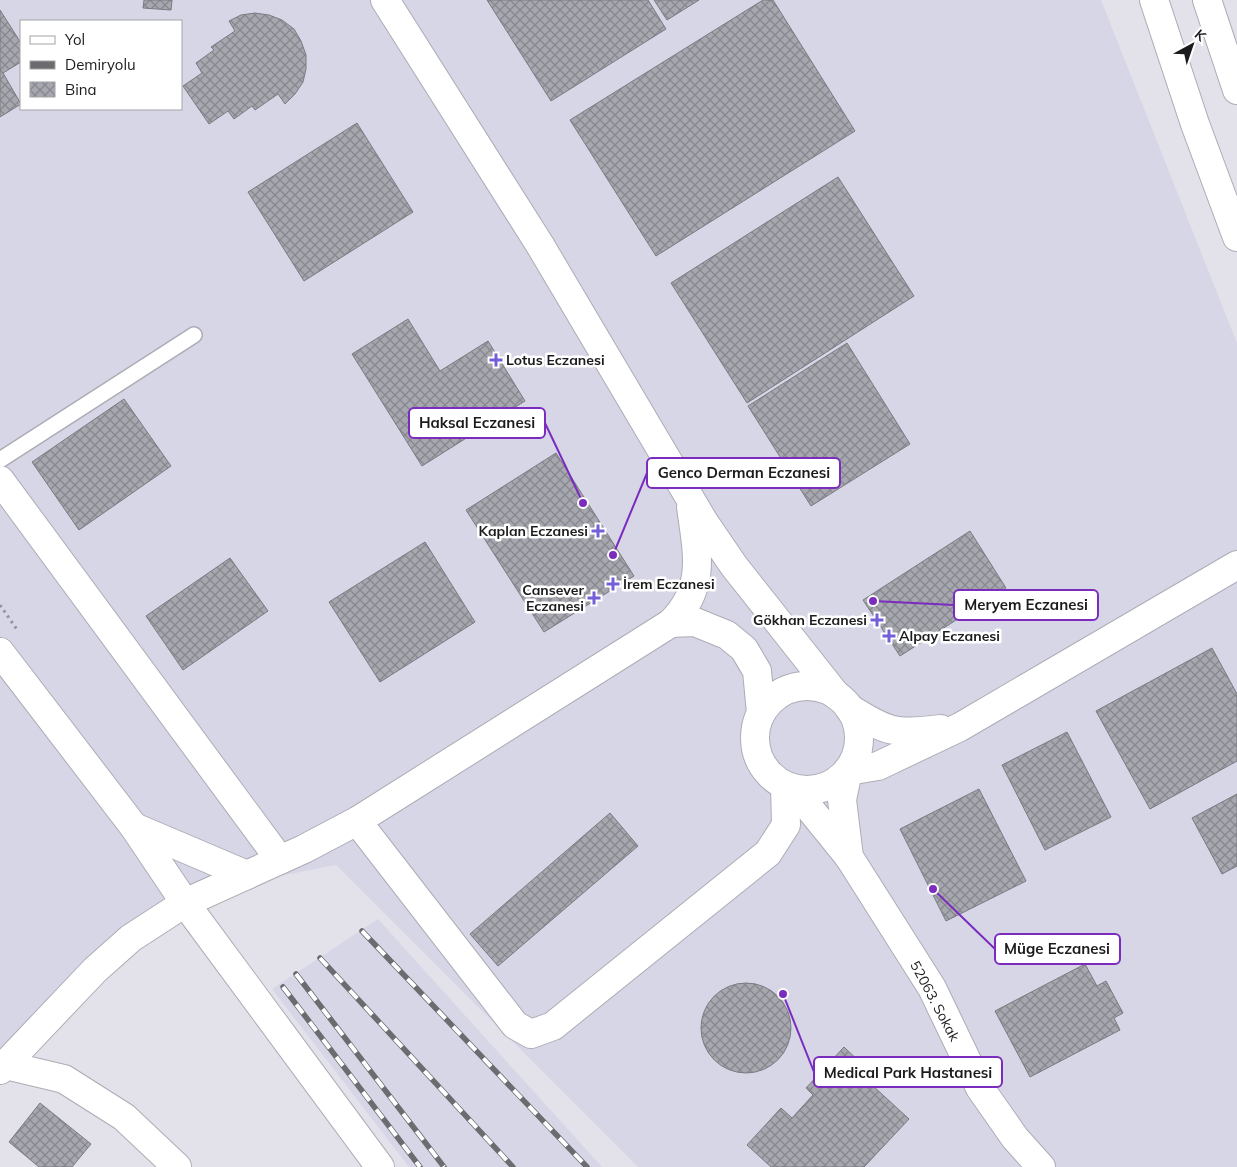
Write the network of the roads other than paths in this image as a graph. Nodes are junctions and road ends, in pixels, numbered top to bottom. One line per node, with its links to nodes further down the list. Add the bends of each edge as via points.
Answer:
1 (385, 0): 9 (main road, via 540,245)
2 (1154, 0): 5 (main road)
3 (1207, 0): 4 (main road)
4 (1237, 90)
5 (1237, 237)
6 (194, 335): 7 (lane)
7 (0, 460)
8 (0, 480): 21 (main road)
9 (690, 498): 11 (main road, via 698,566 695,584 683,611); 13 (main road, via 734,566)
10 (1236, 566): 15 (main road)
11 (671, 623): 14 (main road, via 695,622 727,634 744,648 757,672); 18 (main road)
12 (0, 652): 19 (main road)
13 (843, 701): 14 (main road, via 821,688 803,686 772,699); 15 (main road, via 881,728 911,733); 16 (main road, via 857,722 859,739 856,756)
14 (761, 712): 17 (main road, via 755,746 771,776)
15 (960, 726): 16 (main road, via 878,766)
16 (848, 771): 17 (main road, via 835,783 819,789); 20 (main road, via 842,800)
17 (785, 786): 18 (main road, via 786,825 768,853 553,1026 531,1034 515,1025); 20 (main road, 52063. Sokak, via 806,804)
18 (357, 821): 21 (main road)
19 (134, 827): 22 (main road); 23 (main road)
20 (849, 857): 27 (main road, 52063. Sokak, via 932,988 980,1088 1015,1138)
21 (280, 860): 22 (main road)
22 (247, 875): 23 (main road)
23 (185, 903): 24 (main road, via 131,938 94,970); 26 (main road)
24 (2, 1067): 25 (main road, via 64,1079 124,1117)
25 (177, 1167)
26 (380, 1167)
27 (1041, 1167)

